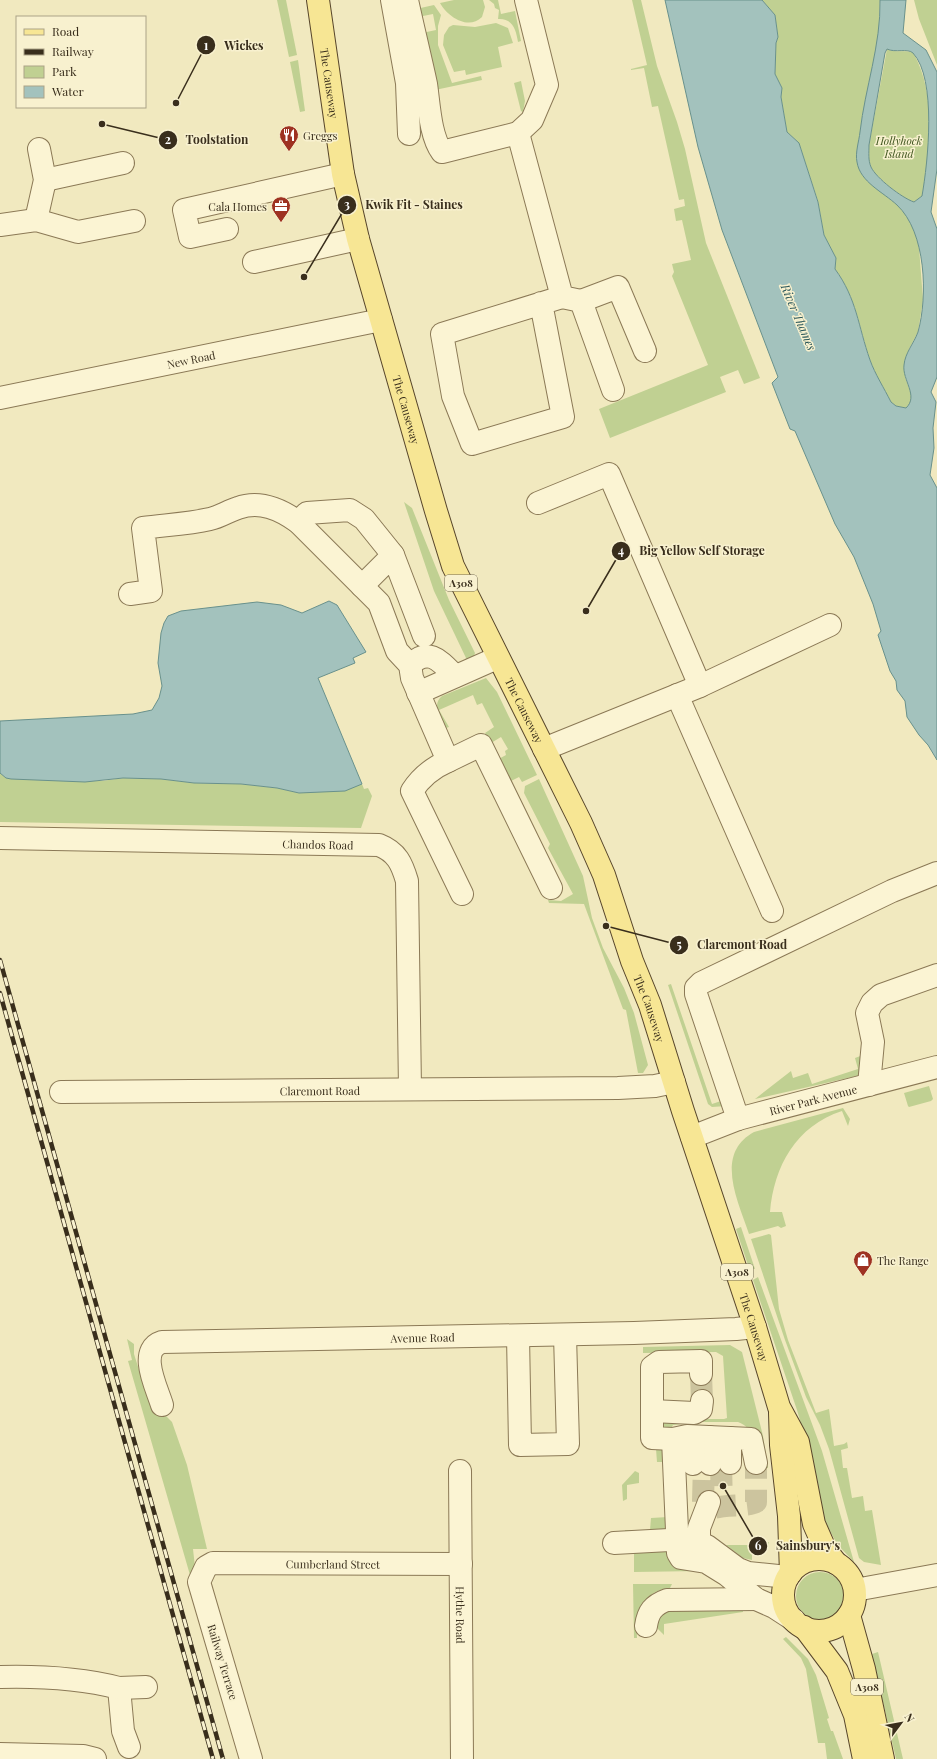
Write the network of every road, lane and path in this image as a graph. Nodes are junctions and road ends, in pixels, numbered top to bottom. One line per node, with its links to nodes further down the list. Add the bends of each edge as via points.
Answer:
1 (318, 0): 9 (main road, The Causeway / A308)
2 (392, 0): 6 (street, via 407,83)
3 (407, 0): 5 (street, via 426,84 428,107 438,146 442,152)
4 (526, 0): 5 (street, via 547,85 532,120)
5 (518, 133): 17 (street)
6 (409, 134)
7 (40, 149): 10 (street)
8 (123, 163): 10 (street)
9 (343, 174): 14 (street, via 184,210 190,238); 15 (main road, The Causeway / A308)
10 (45, 180): 11 (street)
11 (36, 220): 12 (street, via 78,232); 13 (street)
12 (134, 221)
13 (0, 225)
14 (227, 229)
15 (358, 239): 16 (street); 18 (main road, The Causeway / A308)
16 (254, 262)
17 (561, 300): 17 (street, via 442,334 453,396 472,444 563,416); 19 (street, via 618,287); 20 (street)
18 (381, 320): 21 (street, New Road); 29 (main road, The Causeway / A308, via 453,566)
19 (644, 351)
20 (613, 390)
21 (0, 398)
22 (538, 503): 32 (street, via 608,474)
23 (298, 522): 24 (street, via 307,513 350,510 364,519); 25 (street); 26 (street, via 285,512 270,506 253,505 238,508 209,520 143,528 151,591)
24 (393, 554): 25 (street); 28 (street)
25 (362, 586): 30 (street, via 378,603 397,651)
26 (130, 594)
27 (830, 625): 32 (street)
28 (424, 636)
29 (497, 658): 31 (street); 35 (main road, The Causeway / A308)
30 (410, 665): 31 (street, via 416,659 434,657); 33 (street)
31 (455, 676): 33 (street)
32 (700, 686): 34 (street)
33 (418, 693): 36 (street)
34 (677, 695): 35 (street); 41 (street)
35 (544, 749): 44 (main road, The Causeway / A308, via 604,875)
36 (448, 761): 39 (street, via 481,745); 40 (street, via 433,768 417,782 412,791)
37 (0, 838): 46 (street, Chandos Road, via 379,845 388,848 402,864 407,881)
38 (937, 873): 48 (street, via 892,891 696,988)
39 (551, 888)
40 (462, 894)
41 (772, 911)
42 (937, 975): 45 (street, via 881,995 872,1003 867,1013 874,1042)
43 (937, 1067): 45 (street, River Park Avenue)
44 (674, 1082): 46 (street, Claremont Road, via 618,1088); 49 (main road, The Causeway / A308)
45 (869, 1085): 48 (street, River Park Avenue)
46 (410, 1089): 47 (street, Claremont Road)
47 (61, 1092)
48 (735, 1110): 49 (street, River Park Avenue)
49 (692, 1137): 50 (main road, The Causeway / A308)
50 (755, 1326): 51 (street, Avenue Road, via 736,1329); 56 (main road, The Causeway / A308)
51 (565, 1335): 52 (street, Avenue Road); 52 (street, via 568,1444 520,1445)
52 (518, 1336): 55 (street, Avenue Road, via 162,1342 154,1345 150,1351 149,1362)
53 (701, 1374): 57 (street, via 700,1361 659,1362 652,1367)
54 (702, 1401): 57 (street, via 701,1409 694,1412)
55 (162, 1406)
56 (779, 1407): 64 (main road, The Causeway / A308, via 798,1442 814,1524 825,1550); 67 (main road, The Causeway / A308, via 789,1516)
57 (652, 1411): 58 (street, via 652,1438)
58 (711, 1438): 58 (street, via 723,1464 751,1439); 60 (street)
59 (460, 1471): 65 (street, Hythe Road)
60 (700, 1507): 61 (street); 62 (street)
61 (677, 1540): 62 (street); 63 (street); 70 (street, via 681,1558 706,1562 727,1575)
62 (699, 1542): 67 (street, via 748,1573)
63 (614, 1543)
64 (836, 1563): 67 (main road, via 814,1560 804,1563); 69 (main road, via 847,1572)
65 (461, 1564): 66 (street, Cumberland Street, via 213,1563); 81 (street, Hythe Road)
66 (206, 1567): 80 (street, Railway Terrace, via 199,1582)
67 (790, 1575): 72 (main road, via 783,1596 787,1611)
68 (937, 1576): 69 (street)
69 (855, 1590): 71 (main road)
70 (756, 1599): 72 (street); 73 (street, via 667,1600 651,1609)
71 (849, 1615): 72 (main road, via 840,1625 830,1629 814,1631); 83 (main road, A308, via 864,1669)
72 (799, 1624): 82 (main road, A308, via 837,1671 855,1715)
73 (646, 1626)
74 (0, 1676): 76 (street, via 42,1676 100,1683)
75 (146, 1687): 76 (street)
76 (119, 1688): 77 (street, via 123,1731)
77 (129, 1747)
78 (0, 1754): 79 (street, via 83,1756)
79 (95, 1759)
80 (251, 1759)
81 (462, 1759)
82 (864, 1759)
83 (883, 1759)

